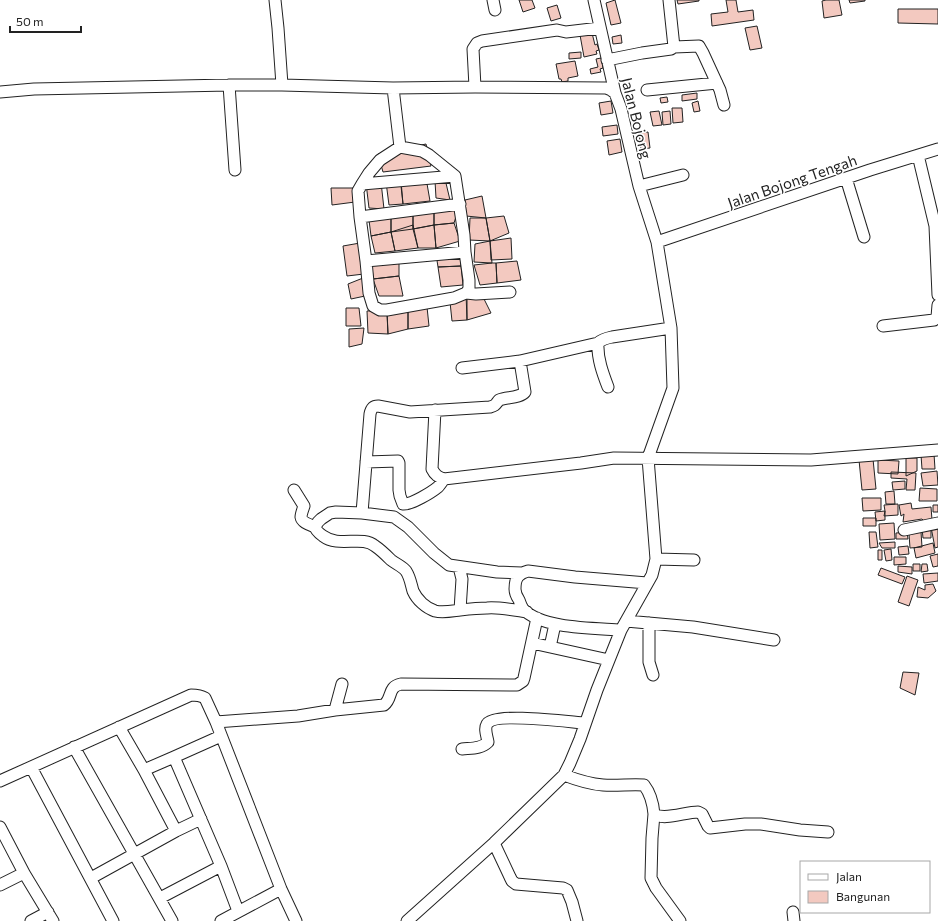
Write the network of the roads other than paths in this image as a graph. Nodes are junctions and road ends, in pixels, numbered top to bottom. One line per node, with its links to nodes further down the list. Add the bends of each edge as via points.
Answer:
1 (275, 0): 9 (street)
2 (594, 0): 4 (street, Jalan Bojong)
3 (669, 0): 5 (street)
4 (600, 28): 6 (street, Jalan Bojong); 10 (street, via 566,32 557,30 477,43 473,49)
5 (674, 47): 6 (street); 7 (street, via 699,46)
6 (607, 60): 14 (street, Jalan Bojong)
7 (717, 83): 12 (street); 15 (street)
8 (229, 85): 9 (street); 13 (street); 19 (street)
9 (282, 85): 11 (street)
10 (475, 87): 11 (street); 14 (street, via 606,88)
11 (393, 88): 16 (street)
12 (647, 90)
13 (0, 92)
14 (615, 93): 24 (street, Jalan Bojong)
15 (724, 105)
16 (400, 147): 20 (street, via 422,151); 23 (street, via 380,160)
17 (938, 149): 18 (street, Jalan Bojong Tengah)
18 (918, 155): 22 (street, Jalan Bojong Tengah); 27 (street)
19 (235, 170)
20 (455, 176): 23 (street); 25 (street)
21 (683, 176): 24 (street)
22 (846, 178): 28 (street); 29 (street, Jalan Bojong Tengah)
23 (362, 184): 26 (street, via 358,191)
24 (639, 186): 29 (street, Jalan Bojong)
25 (460, 204): 26 (street); 30 (street)
26 (360, 217): 31 (street)
27 (936, 226): 34 (street)
28 (864, 237)
29 (657, 242): 37 (street, Jalan Bojong)
30 (465, 252): 31 (street); 33 (street, via 469,280)
31 (366, 261): 33 (street, via 369,293 373,306 380,310 454,298)
32 (510, 292): 33 (street)
33 (466, 293)
34 (938, 295)
35 (938, 305): 36 (street, via 937,317 934,320)
36 (883, 326)
37 (670, 328): 38 (street, via 612,337); 44 (street, Jalan Bojong, via 673,388)
38 (598, 343): 39 (street); 41 (street, via 597,348)
39 (520, 361): 40 (street); 42 (street, via 525,392 523,395 501,399 490,407)
40 (462, 368)
41 (608, 388)
42 (435, 410): 45 (street, via 410,412 375,406 371,409); 46 (street, via 432,469 438,477)
43 (938, 450): 44 (street, via 811,460)
44 (648, 458): 46 (street, via 614,458); 52 (street)
45 (366, 462): 46 (street, via 398,461 399,490 404,504 413,502 438,486); 48 (street)
46 (444, 479)
47 (294, 490): 50 (street, via 304,506 301,516 304,522)
48 (362, 513): 50 (street, via 330,513); 54 (street, via 394,517 444,562)
49 (938, 523): 51 (street)
50 (315, 527): 57 (street, via 316,531 336,541 364,541 374,545 406,571 415,595 426,606 435,611)
51 (904, 530)
52 (656, 559): 53 (street); 56 (street)
53 (694, 560)
54 (459, 567): 55 (street); 57 (street, via 462,579)
55 (522, 573): 56 (street, via 528,571); 58 (street, via 518,577 515,593 522,608)
56 (647, 583): 62 (street)
57 (460, 610): 58 (street, via 489,608)
58 (527, 612): 59 (street)
59 (538, 618): 61 (street); 64 (street)
60 (649, 623): 62 (street); 63 (street); 67 (street, via 649,662)
61 (555, 624): 62 (street); 65 (street)
62 (624, 626): 66 (street)
63 (774, 640)
64 (532, 643): 65 (street); 69 (street, via 523,682 517,685 402,684 390,691 388,701 384,705)
65 (550, 647): 66 (street)
66 (609, 660): 71 (street)
67 (653, 675)
68 (342, 684): 69 (street)
69 (335, 710): 70 (street, via 298,716)
70 (216, 722): 72 (street, via 205,698 191,695); 73 (street)
71 (585, 723): 75 (street, via 495,719 487,723 486,744); 79 (street)
72 (119, 728): 74 (street); 78 (street)
73 (221, 736): 76 (street); 92 (street)
74 (74, 747): 77 (street); 87 (street)
75 (462, 749)
76 (174, 757): 78 (street); 82 (street)
77 (31, 767): 80 (street); 90 (street)
78 (144, 770): 84 (street)
79 (564, 775): 81 (street, via 586,783 644,785 649,791); 86 (street)
80 (0, 781)
81 (654, 814): 85 (street, via 664,817 698,812 710,828 761,824); 103 (street, via 651,878)
82 (201, 819): 84 (street); 88 (street)
83 (0, 828): 89 (street)
84 (176, 831): 87 (street)
85 (828, 832)
86 (494, 843): 101 (street); 102 (street, via 512,881 516,884 567,890)
87 (135, 854): 90 (street); 93 (street)
88 (221, 866): 93 (street); 94 (street)
89 (24, 872): 91 (street); 95 (street)
90 (91, 878): 97 (street)
91 (0, 885)
92 (282, 889): 94 (street); 100 (street)
93 (160, 898): 98 (street)
94 (238, 912): 99 (street)
95 (51, 916): 96 (street)
96 (31, 921)
97 (113, 921)
98 (172, 921)
99 (221, 921)
100 (296, 921)
101 (407, 921)
102 (577, 921)
103 (680, 921)

